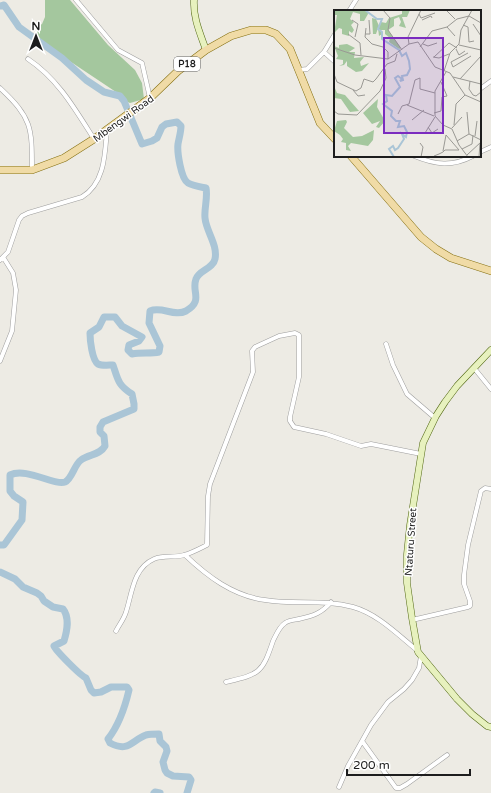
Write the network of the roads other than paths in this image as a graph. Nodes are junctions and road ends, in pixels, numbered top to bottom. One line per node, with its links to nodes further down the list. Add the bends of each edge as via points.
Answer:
1 (76, 0): 14 (street, via 118,50 142,63)
2 (194, 0): 6 (street, via 195,18)
3 (356, 0): 4 (street)
4 (350, 10)
5 (334, 36): 7 (street)
6 (206, 50): 10 (main road, Mbengwi Road / P18, via 231,36 251,30 266,30 276,34 290,49); 14 (main road, Mbengwi Road / P18, via 178,71)
7 (324, 52): 9 (street); 10 (street, via 307,69)
8 (28, 59): 16 (street, via 64,92)
9 (334, 61)
10 (299, 70): 17 (main road, Mbengwi Road / P18, via 320,123)
11 (491, 81): 13 (street)
12 (0, 88): 24 (street, via 26,117 32,139)
13 (481, 88)
14 (150, 98): 15 (main road, Mbengwi Road / P18)
15 (107, 129): 16 (main road, Mbengwi Road / P18); 25 (street, via 103,166 97,184 82,197 22,216 16,224 8,252)
16 (94, 139): 24 (main road, Mbengwi Road / P18, via 64,158)
17 (334, 139)
18 (491, 147): 19 (street)
19 (481, 152)
20 (352, 157): 26 (main road, via 421,237 452,258)
21 (416, 157): 22 (street, via 446,164)
22 (471, 157)
23 (0, 170): 24 (main road, Mbengwi Road / P18)
24 (32, 170)
25 (1, 258): 29 (street, via 13,273 16,290 12,331)
26 (491, 272)
27 (386, 344): 32 (street, via 407,394)
28 (491, 350): 30 (street, Ntaturu Street)
29 (0, 361)
30 (474, 368): 31 (street); 32 (street, Ntaturu Street, via 444,402)
31 (491, 389)
32 (435, 418): 33 (street, Ntaturu Street, via 423,443)
33 (421, 454): 35 (street, via 371,444 361,446 294,427 290,417 299,377 300,337 297,333 292,333 269,340 253,348 253,372 210,484 207,545); 37 (street, Ntaturu Street, via 407,554 407,584)
34 (491, 489): 37 (street, via 485,488 481,491 468,545 464,580 470,606)
35 (185, 555): 36 (street, via 210,577 247,596 265,600); 38 (street, via 154,559 136,576 126,613)
36 (331, 602): 39 (street, via 374,617); 40 (street, via 320,613 285,623 275,636 268,658 261,669)
37 (412, 620): 39 (street, Ntaturu Street)
38 (116, 632)
39 (420, 654): 41 (street, Ntaturu Street, via 457,699 472,714); 42 (street, via 419,668 412,680 388,702)
40 (226, 682)
41 (491, 727)
42 (362, 741): 43 (street, via 394,788 406,784); 44 (street)
43 (447, 755)
44 (339, 787)

